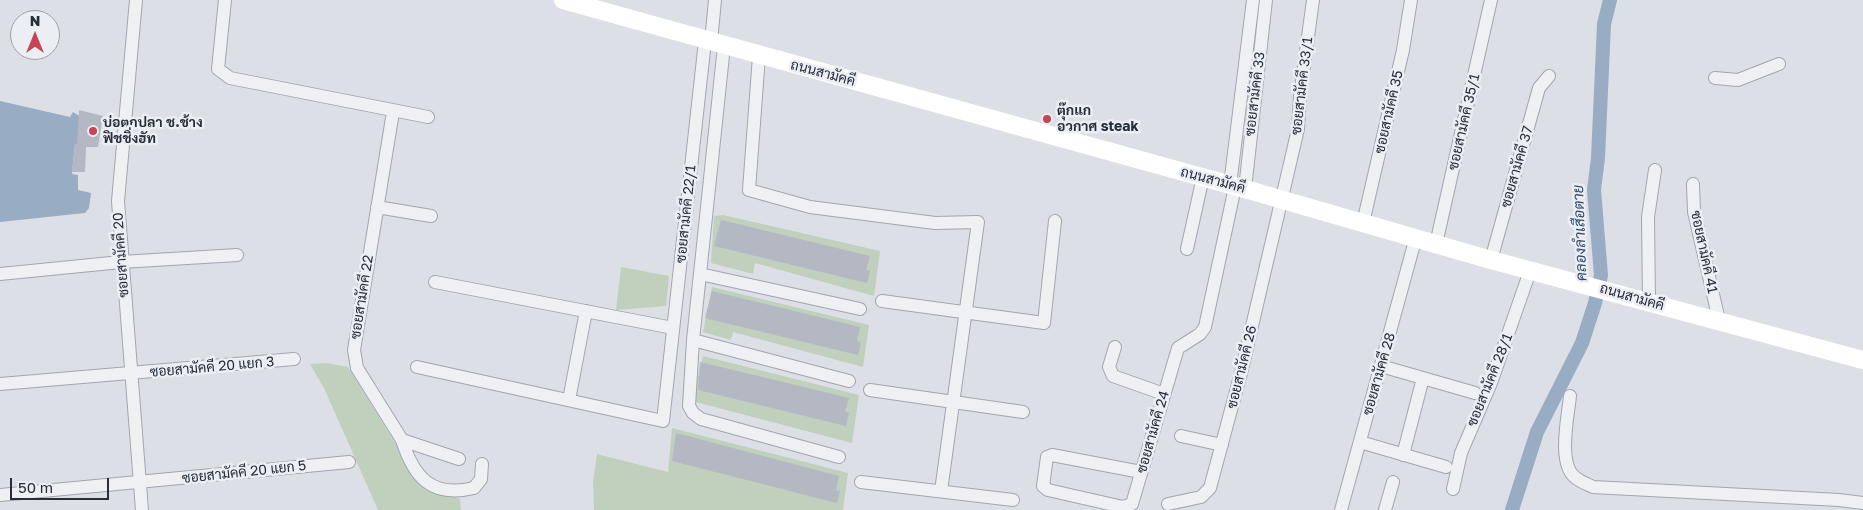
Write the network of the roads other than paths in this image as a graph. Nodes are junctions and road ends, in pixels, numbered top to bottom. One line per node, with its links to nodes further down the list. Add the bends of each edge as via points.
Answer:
1 (136, 0): 31 (street, ซอยสามัคคี 20, via 118,201)
2 (225, 0): 15 (street, via 218,69 223,75)
3 (563, 0): 10 (main road, ถนนสามัคคี)
4 (715, 0): 10 (street)
5 (1253, 0): 20 (street)
6 (1266, 0): 20 (street, ซอยสามัคคี 33)
7 (1313, 0): 21 (street, ซอยสามัคคี 33/1, via 1298,129)
8 (1411, 0): 25 (street, ซอยสามัคคี 35, via 1403,50)
9 (1491, 0): 27 (street, ซอยสามัคคี 35/1)
10 (713, 43): 11 (main road, ถนนสามัคคี); 34 (street); 42 (street, ซอยสามัคคี 22/1)
11 (760, 56): 18 (main road, ถนนสามัคคี); 40 (street, via 749,190 810,207 935,223 978,222)
12 (1779, 64): 14 (street, via 1738,80)
13 (1549, 76): 30 (street, ซอยสามัคคี 37, via 1539,88)
14 (1715, 78)
15 (393, 112): 16 (street); 22 (street, ซอยสามัคคี 22)
16 (428, 117)
17 (1655, 170): 37 (street, via 1648,217)
18 (1203, 177): 20 (main road, ถนนสามัคคี); 28 (street)
19 (1693, 184): 41 (street, ซอยสามัคคี 41, via 1694,212)
20 (1237, 187): 21 (main road, ถนนสามัคคี); 55 (street, ซอยสามัคคี 24, via 1204,327 1200,334 1178,348)
21 (1280, 200): 25 (main road, ถนนสามัคคี); 63 (street, ซอยสามัคคี 26)
22 (377, 207): 23 (street); 61 (street, ซอยสามัคคี 22, via 354,350 357,368)
23 (430, 216)
24 (1055, 221): 40 (street, via 1044,323)
25 (1363, 223): 26 (main road, ถนนสามัคคี)
26 (1416, 237): 27 (main road, ถนนสามัคคี); 48 (street, ซอยสามัคคี 28)
27 (1436, 244): 30 (main road, ถนนสามัคคี)
28 (1187, 249)
29 (237, 255): 31 (street)
30 (1491, 260): 32 (main road, ถนนสามัคคี)
31 (121, 262): 33 (street); 49 (street, ซอยสามัคคี 20)
32 (1530, 271): 37 (main road, ถนนสามัคคี); 74 (street, ซอยสามัคคี 28/1, via 1491,383 1461,453)
33 (0, 274)
34 (700, 274): 38 (street); 43 (street)
35 (435, 282): 39 (street)
36 (882, 301): 40 (street)
37 (1649, 303): 41 (main road, ถนนสามัคคี)
38 (860, 309)
39 (586, 312): 42 (street); 57 (street)
40 (966, 312): 58 (street)
41 (1719, 320): 46 (main road, ถนนสามัคคี)
42 (673, 328): 57 (street, ซอยสามัคคี 22/1, via 663,421)
43 (693, 340): 51 (street); 65 (street, via 689,406 692,413)
44 (1115, 347): 55 (street, via 1109,367 1113,376)
45 (294, 359): 49 (street, ซอยสามัคคี 20 แยก 3)
46 (1863, 360)
47 (417, 366): 57 (street)
48 (1381, 366): 50 (street); 62 (street, ซอยสามัคคี 28)
49 (130, 375): 52 (street, ซอยสามัคคี 20 แยก 3); 71 (street, ซอยสามัคคี 20)
50 (1423, 378): 54 (street); 64 (street)
51 (849, 381)
52 (0, 384)
53 (870, 390): 58 (street)
54 (1475, 393)
55 (1164, 394): 70 (street, ซอยสามัคคี 24)
56 (1570, 396): 79 (street, via 1565,448 1567,468 1575,478 1593,487)
57 (569, 400)
58 (953, 402): 59 (street); 75 (street)
59 (1022, 412)
60 (1181, 436): 63 (street)
61 (402, 440): 66 (street); 68 (street, ซอยสามัคคี 22, via 414,471 434,487 453,492 474,488 481,479)
62 (1360, 442): 64 (street); 81 (street, ซอยสามัคคี 28)
63 (1222, 445): 78 (street, ซอยสามัคคี 26, via 1207,492 1192,500)
64 (1403, 454): 69 (street)
65 (839, 457)
66 (460, 459)
67 (349, 462): 71 (street, ซอยสามัคคี 20 แยก 5)
68 (482, 464)
69 (1446, 467)
70 (1141, 472): 70 (street, ซอยสามัคคี 24, via 1132,504 1128,506 1048,490 1043,486 1046,457 1052,455)
71 (140, 482): 76 (street, ซอยสามัคคี 20 แยก 5); 80 (street, ซอยสามัคคี 20)
72 (861, 482): 75 (street)
73 (1393, 482): 82 (street)
74 (1453, 490)
75 (941, 491): 77 (street)
76 (0, 494)
77 (1013, 500)
78 (1168, 504)
79 (1863, 504)
80 (142, 510)
81 (1341, 510)
82 (1384, 510)

